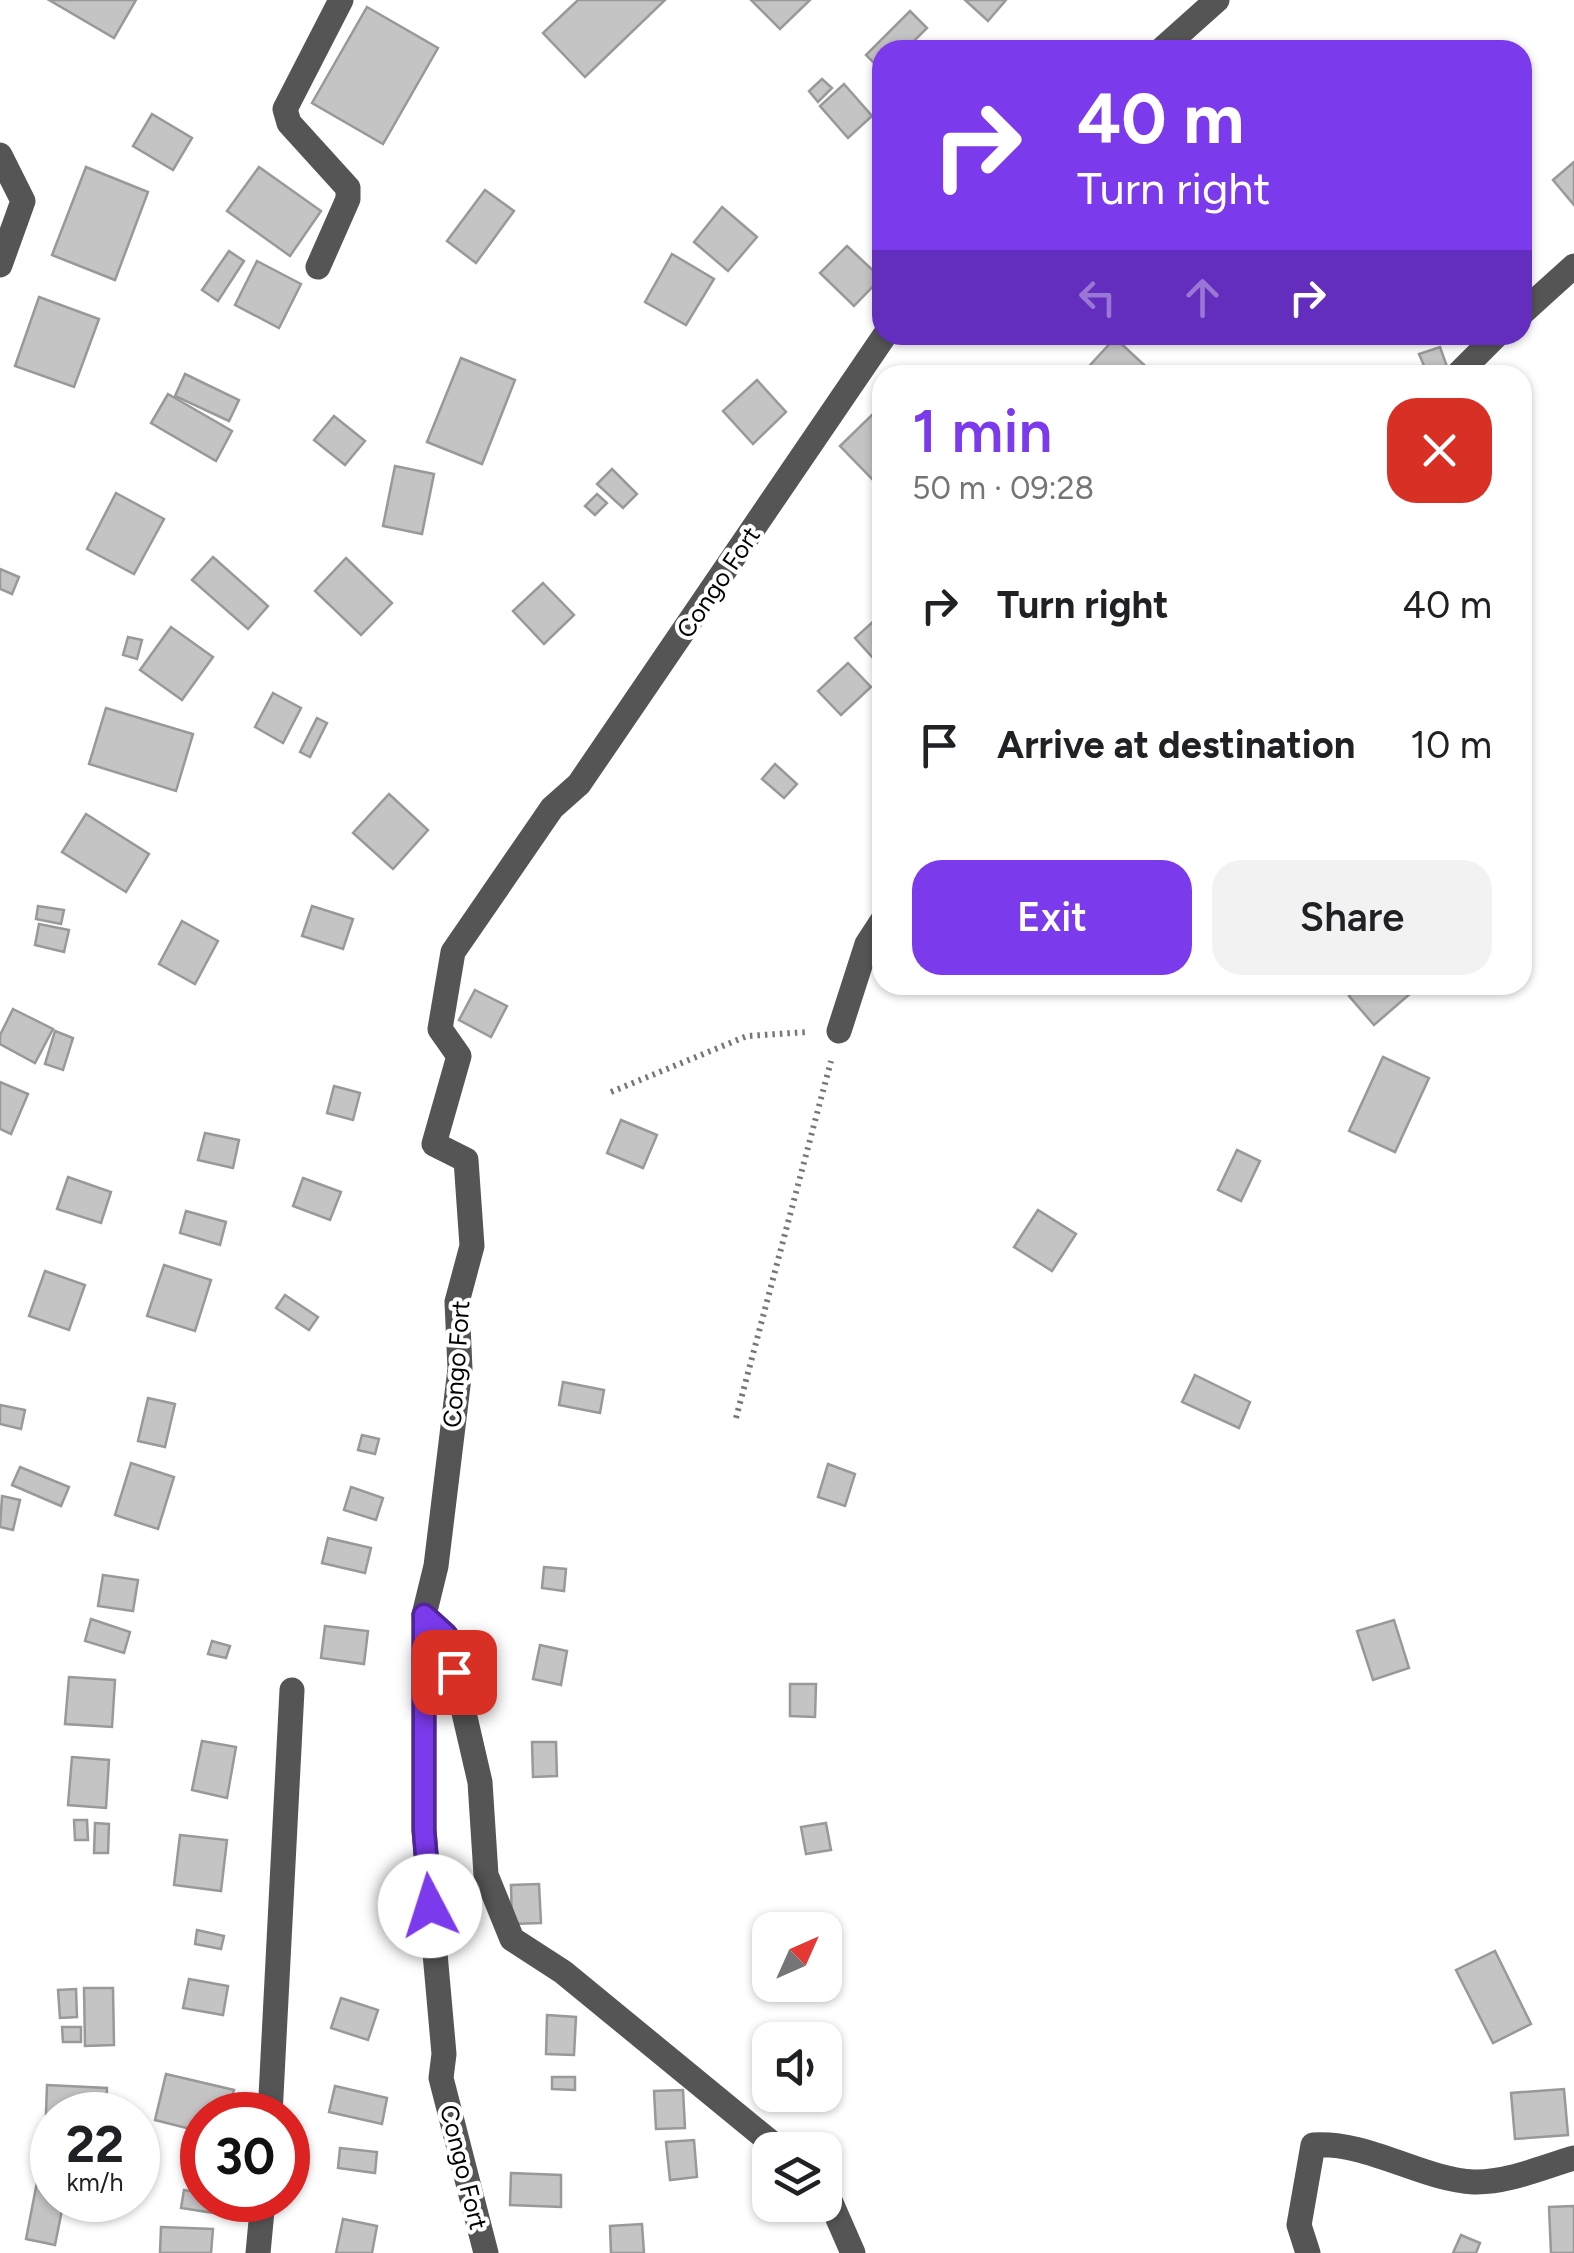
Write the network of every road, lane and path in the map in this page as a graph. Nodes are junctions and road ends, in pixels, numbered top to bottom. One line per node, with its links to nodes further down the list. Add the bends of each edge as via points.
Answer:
1 (341, 0): 7 (street, via 285,108 290,123 348,188)
2 (1217, 0): 3 (street)
3 (1171, 40)
4 (0, 156): 5 (street, via 23,201)
5 (0, 265)
6 (1574, 266): 8 (street)
7 (318, 268)
8 (1532, 304)
9 (879, 345): 16 (street, Congo Fort, via 579,784 552,808 453,952 440,1029 459,1056 434,1144 466,1160 472,1246 458,1302 460,1369)
10 (1487, 345): 11 (street)
11 (1467, 365)
12 (872, 937): 13 (street)
13 (839, 1031): 14 (path, via 746,1036); 15 (path)
14 (611, 1092)
15 (736, 1418)
16 (424, 1615): 19 (street, via 446,1635 480,1782 486,1875 512,1939 563,1972); 24 (street, Congo Fort, via 424,1830 441,2078)
17 (292, 1690): 18 (street)
18 (271, 2092)
19 (758, 2132)
20 (1574, 2158): 26 (street, via 1472,2182 1313,2145 1299,2225)
21 (260, 2222): 23 (street)
22 (839, 2222): 25 (street)
23 (258, 2253)
24 (486, 2253)
25 (853, 2253)
26 (1308, 2253)

